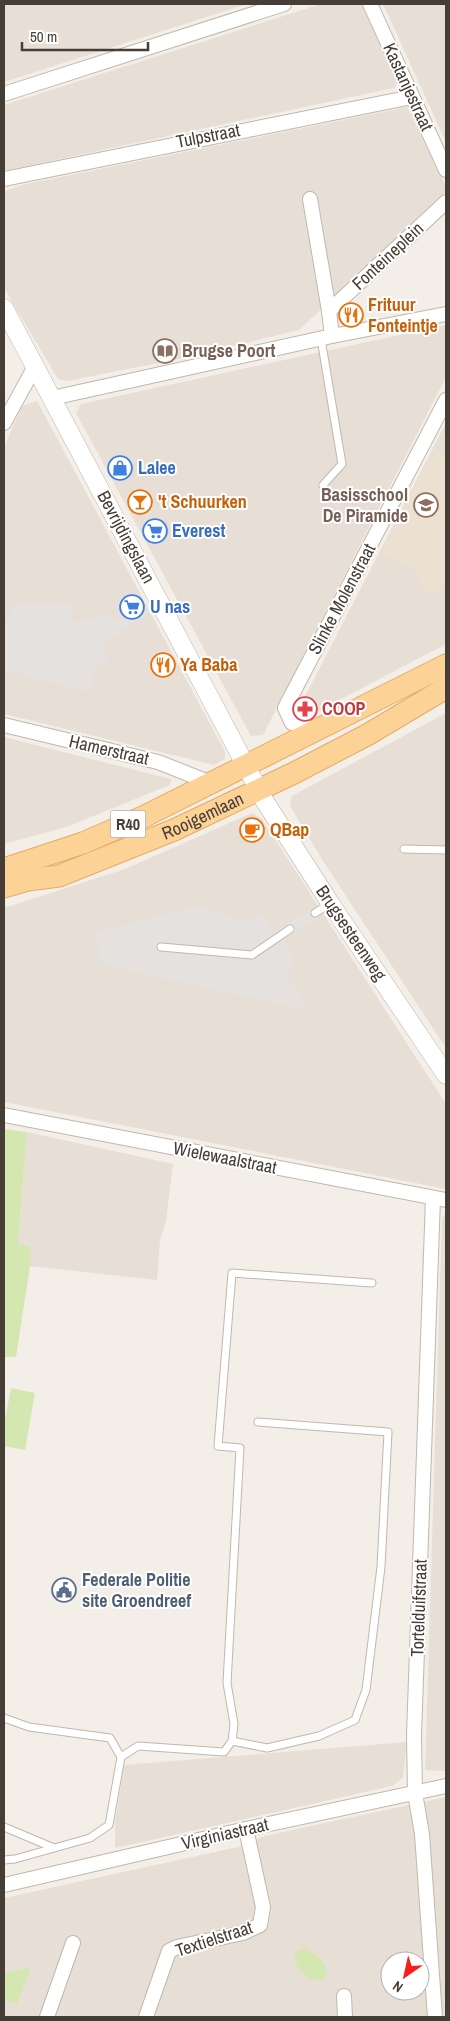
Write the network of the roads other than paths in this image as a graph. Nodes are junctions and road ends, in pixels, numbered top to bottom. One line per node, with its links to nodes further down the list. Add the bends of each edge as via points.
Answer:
1 (284, 4): 3 (street)
2 (370, 4): 4 (street, Kastanjestraat)
3 (4, 94)
4 (412, 97): 5 (street, Kastanjestraat); 6 (street, Tulpstraat)
5 (446, 170)
6 (4, 179)
7 (310, 199): 10 (street, Fonteineplein)
8 (446, 202): 10 (street, Fonteineplein)
9 (4, 308): 13 (street, Bevrijdingslaan)
10 (329, 311): 12 (street, Fonteineplein)
11 (446, 314): 12 (street)
12 (326, 338): 14 (street); 17 (lane, via 342,464)
13 (34, 368): 14 (street, Bevrijdingslaan); 16 (street)
14 (52, 398): 22 (street, Bevrijdingslaan)
15 (446, 400): 21 (street, Slinke Molenstraat, via 285,708 292,723)
16 (4, 423)
17 (323, 485)
18 (446, 665): 21 (main road, Rooigemlaan / R40)
19 (446, 688): 24 (main road, Rooigemlaan / R40, via 367,735)
20 (4, 725): 23 (street, Hamerstraat, via 158,762)
21 (317, 730): 22 (main road, Rooigemlaan / R40)
22 (247, 765): 23 (main road, Rooigemlaan / R40); 24 (street, Rooigemlaan)
23 (211, 783): 27 (main road, Rooigemlaan / R40, via 83,843)
24 (259, 790): 28 (main road, Rooigemlaan / R40, via 174,830 59,876); 29 (street, Brugsesteenweg)
25 (404, 849): 26 (lane)
26 (446, 850)
27 (4, 869)
28 (4, 887)
29 (330, 903): 30 (lane); 33 (street, Brugsesteenweg)
30 (315, 913)
31 (290, 929): 32 (lane, via 252,955)
32 (161, 947)
33 (446, 1075)
34 (4, 1115): 35 (street, Wielewaalstraat)
35 (440, 1199): 42 (street, Tortelduifstraat, via 415,1726)
36 (372, 1283): 39 (lane, via 232,1273 218,1446 240,1448 227,1683 234,1724)
37 (258, 1422): 39 (lane, via 388,1432 382,1567 366,1690 355,1720 319,1736 267,1748)
38 (4, 1718): 40 (lane, via 29,1727 110,1738)
39 (232, 1741): 40 (lane, via 224,1752 138,1746)
40 (121, 1756): 45 (lane, via 109,1825 90,1838)
41 (446, 1786): 42 (street, Virginiastraat)
42 (415, 1794): 44 (street, Virginiastraat); 53 (street, Tortelduifstraat, via 422,1834)
43 (4, 1827): 45 (lane)
44 (246, 1829): 47 (street, Virginiastraat); 51 (street, Textielstraat, via 263,1907 260,1925 243,1933 169,1951)
45 (54, 1848): 46 (lane)
46 (4, 1860)
47 (4, 1885)
48 (73, 1943): 50 (street)
49 (344, 1996): 52 (street)
50 (47, 2017)
51 (146, 2017)
52 (345, 2017)
53 (434, 2017)

